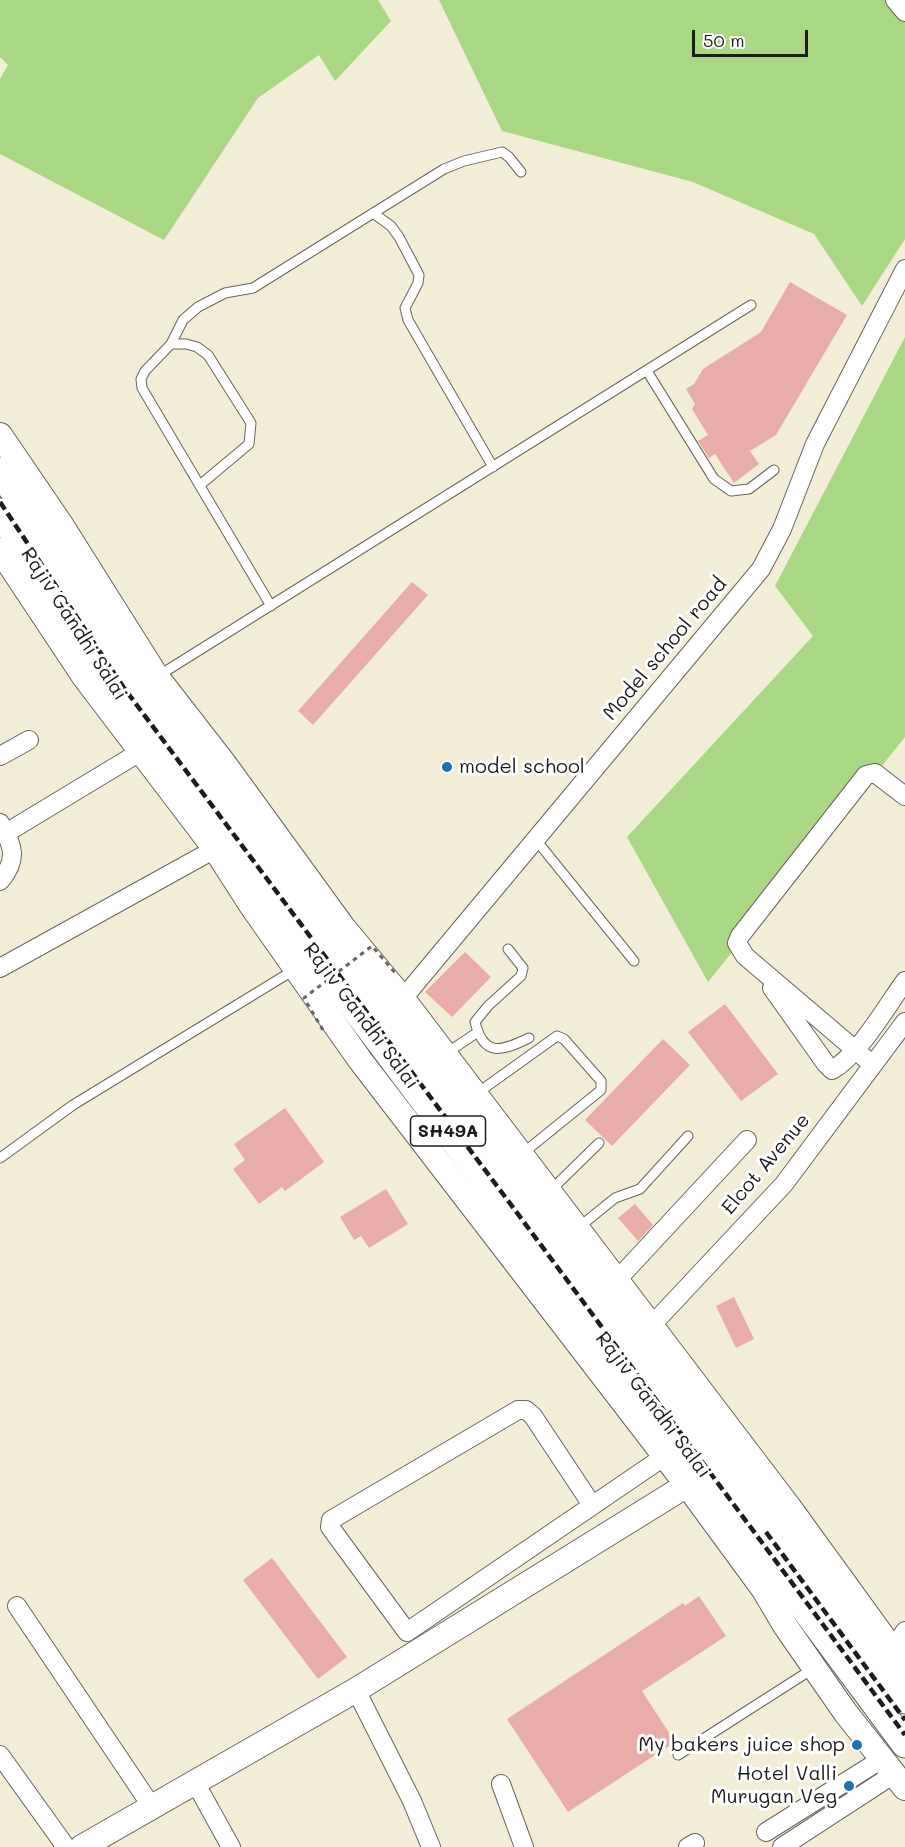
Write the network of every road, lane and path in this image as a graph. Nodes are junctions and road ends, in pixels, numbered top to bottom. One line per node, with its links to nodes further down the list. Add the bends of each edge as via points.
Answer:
1 (895, 0): 2 (street)
2 (905, 12)
3 (520, 172): 4 (lane, via 502,152 464,161)
4 (373, 213): 7 (lane, via 253,288 225,293 198,307 183,320); 10 (lane, via 391,226 419,275 405,308 408,320)
5 (905, 269): 23 (street, Model school road, via 815,444 782,529 761,569)
6 (751, 305): 8 (lane)
7 (171, 344): 13 (lane, via 145,371 142,388); 13 (lane, via 197,347 208,355 251,423 249,444)
8 (647, 371): 10 (lane); 11 (lane, via 714,479 731,491 749,489)
9 (0, 435): 17 (street, via 60,523)
10 (493, 467): 16 (lane)
11 (774, 470)
12 (0, 471): 17 (main road, Rajiv Gandhi Salai / SH49A)
13 (200, 485): 16 (lane)
14 (0, 512): 24 (main road, Rajiv Gandhi Salai / SH49A)
15 (0, 550): 19 (street, via 85,678)
16 (271, 606): 17 (lane)
17 (151, 681): 33 (main road, Rajiv Gandhi Salai / SH49A)
18 (29, 740): 20 (street)
19 (140, 752): 22 (street); 24 (street)
20 (0, 756)
21 (905, 796): 28 (street, via 875,773 863,779 740,936 739,947)
22 (3, 828): 25 (street, via 13,851 12,862)
23 (536, 840): 27 (lane); 33 (street, Model school road)
24 (222, 845): 29 (street); 30 (street, via 251,905); 42 (main road, Rajiv Gandhi Salai / SH49A)
25 (0, 881)
26 (508, 949): 36 (lane, via 523,968 521,976 482,1014 476,1022)
27 (634, 961)
28 (756, 966): 38 (street); 38 (street, via 832,1070)
29 (0, 968)
30 (296, 969): 42 (street, via 360,1060); 47 (lane, via 73,1105)
31 (396, 974): 35 (path, bridge, via 372,946 304,998)
32 (905, 981): 38 (street)
33 (396, 1006): 39 (street); 49 (main road, Rajiv Gandhi Salai / SH49A)
34 (905, 1022): 40 (street, Elcot Avenue)
35 (323, 1030)
36 (478, 1032): 37 (lane, via 496,1050); 39 (lane)
37 (529, 1038)
38 (855, 1050): 40 (street)
39 (444, 1054): 41 (street)
40 (873, 1065): 52 (street, Elcot Avenue, via 784,1184)
41 (475, 1095): 46 (street); 46 (lane, via 557,1036 601,1081 601,1090)
42 (408, 1101): 49 (main road, Rajiv Gandhi Salai / SH49A); 53 (street)
43 (688, 1136): 49 (lane, via 640,1189 615,1198)
44 (747, 1140): 51 (street)
45 (599, 1143): 48 (lane)
46 (520, 1156): 48 (street)
47 (0, 1158)
48 (548, 1193): 49 (street)
49 (561, 1244): 50 (main road, Rajiv Gandhi Salai / SH49A); 51 (street)
50 (573, 1278): 56 (main road, Rajiv Gandhi Salai / SH49A); 57 (main road, Rajiv Gandhi Salai / SH49A)
51 (616, 1281): 52 (street)
52 (651, 1326): 61 (street)
53 (665, 1456): 54 (street); 55 (street)
54 (687, 1485): 56 (street); 60 (street)
55 (592, 1505): 59 (street); 59 (street, via 533,1416 518,1410 331,1520 334,1534)
56 (735, 1533): 57 (main road, Rajiv Gandhi Salai / SH49A); 62 (street, via 764,1590)
57 (807, 1591): 61 (main road, Rajiv Gandhi Salai / SH49A); 65 (main road, Rajiv Gandhi Salai / SH49A)
58 (17, 1606): 71 (street)
59 (406, 1632): 60 (street)
60 (422, 1650): 63 (street)
61 (896, 1654): 64 (main road, Rajiv Gandhi Salai / SH49A)
62 (814, 1668): 67 (lane); 68 (street)
63 (356, 1690): 69 (street); 76 (street)
64 (905, 1700)
65 (905, 1744)
66 (0, 1755): 73 (street)
67 (678, 1755)
68 (894, 1774): 72 (street); 78 (street)
69 (201, 1778): 71 (street); 75 (street, via 196,1784)
70 (501, 1784): 77 (street)
71 (152, 1807): 74 (street)
72 (766, 1832)
73 (66, 1847)
74 (82, 1847)
75 (231, 1847)
76 (431, 1847)
77 (524, 1847)
78 (782, 1847)

